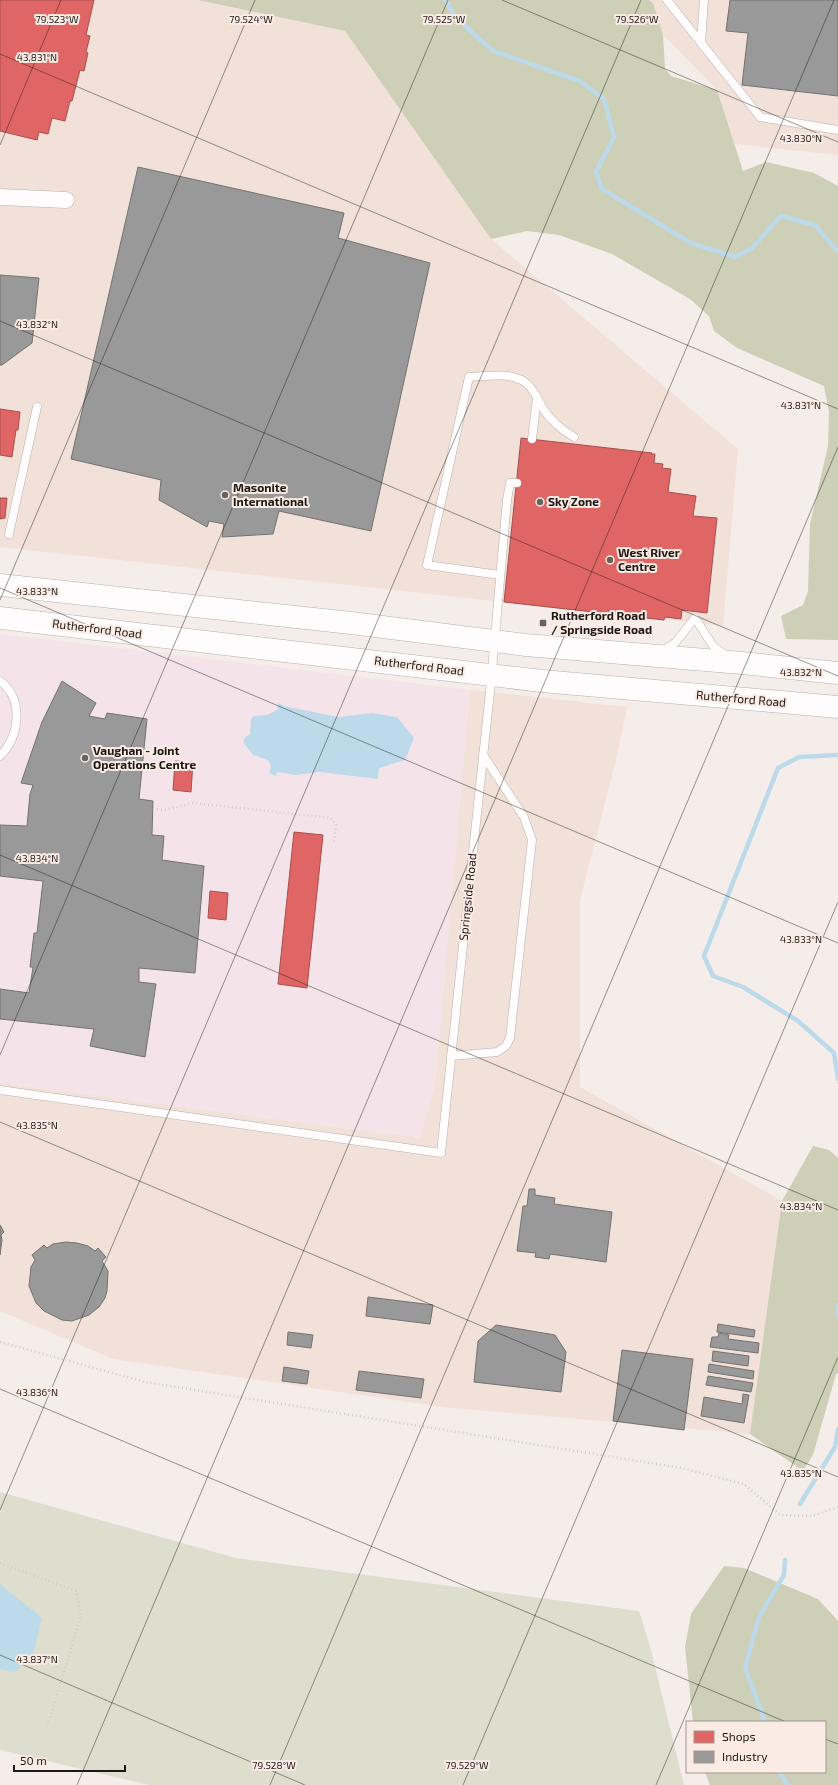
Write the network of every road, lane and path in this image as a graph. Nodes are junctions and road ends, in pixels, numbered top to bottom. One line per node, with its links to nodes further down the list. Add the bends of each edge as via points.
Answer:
1 (667, 0): 3 (lane)
2 (704, 0): 3 (lane)
3 (701, 43): 4 (lane, via 760,117)
4 (838, 130)
5 (0, 197): 6 (street)
6 (66, 200)
7 (537, 398): 9 (lane, via 551,420); 10 (lane); 13 (lane, via 524,381 496,376 469,377 427,564)
8 (37, 407): 12 (lane)
9 (574, 436)
10 (532, 439)
11 (516, 483): 13 (lane, Springside Road, via 510,483)
12 (9, 534)
13 (500, 575): 16 (lane, Springside Road)
14 (0, 585): 16 (main road, via 351,622)
15 (0, 618): 20 (main road, Rutherford Road)
16 (495, 641): 17 (main road); 20 (lane, Springside Road)
17 (654, 657): 18 (main road); 18 (lane, via 676,642 695,618 712,646)
18 (735, 663): 19 (main road)
19 (838, 673)
20 (491, 675): 22 (main road, Rutherford Road); 23 (lane, Springside Road)
21 (0, 680): 24 (lane, via 12,695 17,716 11,742)
22 (838, 707)
23 (483, 755): 27 (lane, Springside Road); 27 (lane, via 524,817 532,840 510,1038 506,1046 497,1052)
24 (0, 756)
25 (153, 808): 26 (path, via 165,810 193,803 324,816 331,818 336,825)
26 (334, 842)
27 (451, 1056): 28 (lane, Springside Road, via 441,1153)
28 (0, 1090)
29 (0, 1342): 30 (path, via 146,1382 682,1468 744,1484 780,1515 812,1516)
30 (838, 1507)
31 (0, 1563): 32 (path, via 76,1591 80,1616)
32 (47, 1727)

